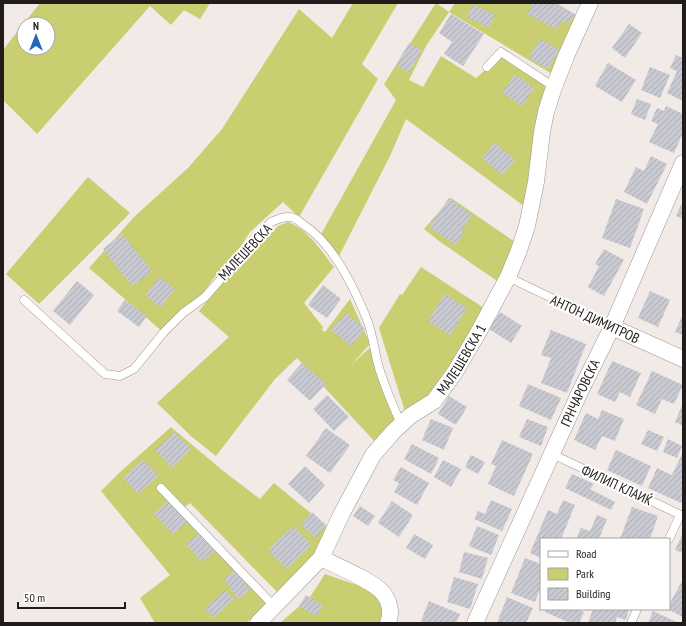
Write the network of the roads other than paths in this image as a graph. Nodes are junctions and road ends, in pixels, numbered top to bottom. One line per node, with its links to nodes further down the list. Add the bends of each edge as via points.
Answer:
1 (590, 3): 3 (street, МАЛЕШЕВСКА 1)
2 (487, 67): 3 (lane, via 500,52)
3 (554, 87): 5 (street, МАЛЕШЕВСКА 1, via 542,132 527,226)
4 (683, 163): 7 (street, ГРНЧАРОВСКА)
5 (508, 277): 7 (lane, АНТОН ДИМИТРОВ); 9 (street, МАЛЕШЕВСКА 1, via 455,372 434,401)
6 (24, 300): 9 (lane, МАЛЕШЕВСКА, via 105,374 120,376 134,369 183,312 205,297 271,222 286,216 294,218 322,240 355,293 373,340 378,366)
7 (612, 327): 8 (street, АНТОН ДИМИТРОВ); 10 (street, ГРНЧАРОВСКА)
8 (683, 359)
9 (401, 424): 14 (street, МАЛЕШЕВСКА 1, via 373,455)
10 (552, 454): 12 (lane, ФИЛИП КЛАИЌ); 19 (street, ГРНЧАРОВСКА)
11 (161, 488): 15 (lane)
12 (681, 516): 13 (lane)
13 (670, 538)
14 (321, 558): 15 (street, МАЛЕШЕВСКА 1); 18 (street, via 380,590 390,611)
15 (275, 607): 17 (street, МАЛЕШЕВСКА 1)
16 (637, 610): 20 (lane)
17 (258, 623)
18 (388, 623)
19 (475, 623)
20 (631, 623)

